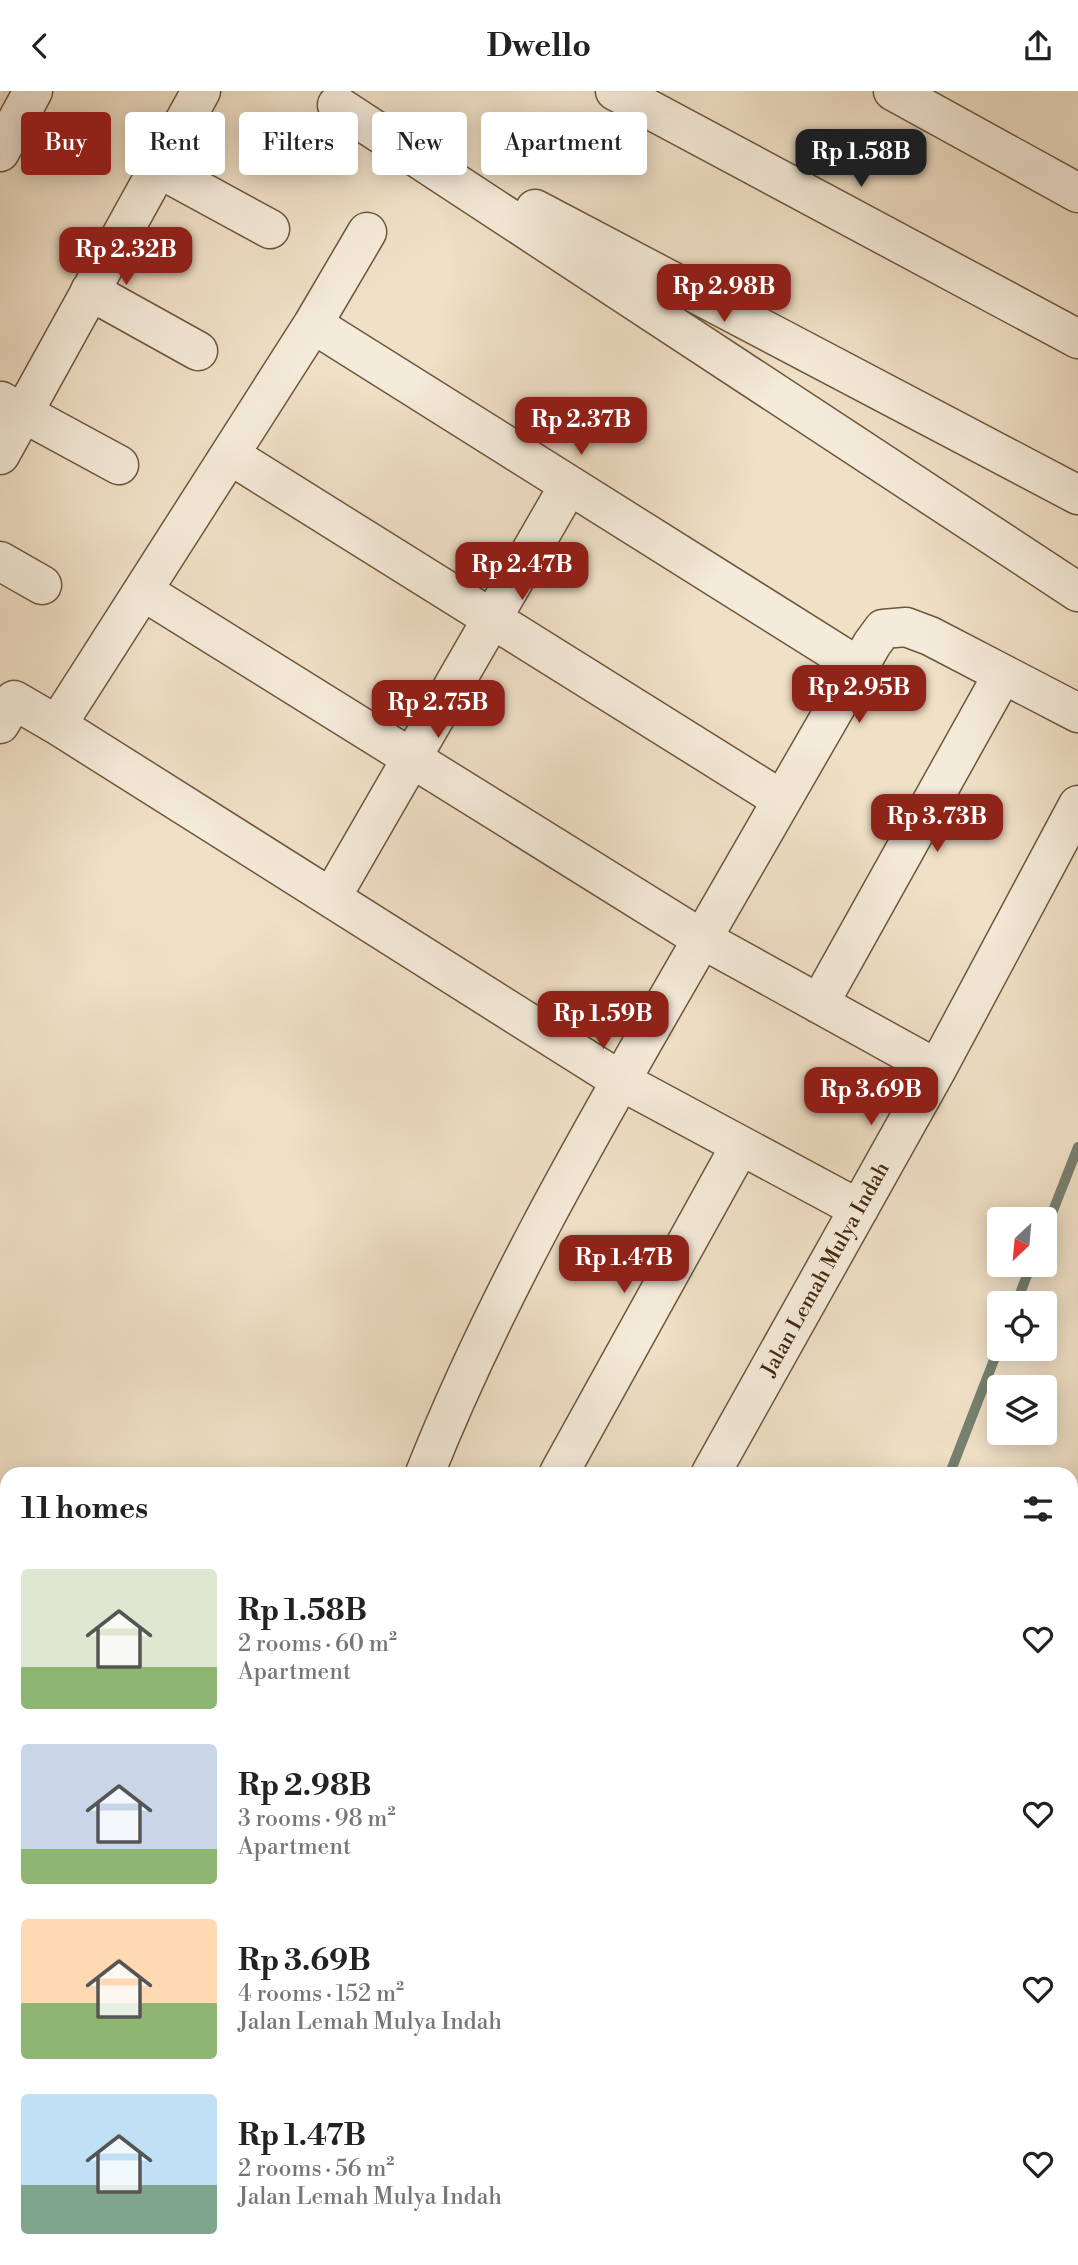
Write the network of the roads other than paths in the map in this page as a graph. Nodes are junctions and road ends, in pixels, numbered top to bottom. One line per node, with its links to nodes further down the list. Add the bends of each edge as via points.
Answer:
1 (33, 91): 7 (street)
2 (201, 91): 6 (street)
3 (615, 91): 15 (street)
4 (893, 91): 10 (street)
5 (324, 98): 22 (street); 26 (street)
6 (189, 112)
7 (0, 152)
8 (154, 175): 13 (street)
9 (171, 175): 11 (street)
10 (1078, 193)
11 (270, 229)
12 (367, 232): 14 (street)
13 (90, 291): 16 (street); 17 (street)
14 (313, 324): 19 (street); 21 (street)
15 (1078, 339)
16 (198, 351)
17 (11, 407): 18 (street); 20 (street)
18 (0, 454)
19 (230, 455): 25 (street); 27 (street)
20 (118, 465)
21 (569, 485): 27 (street); 28 (street)
22 (1078, 495)
23 (0, 561): 24 (street)
24 (42, 585)
25 (143, 591): 32 (street); 33 (street)
26 (1078, 592)
27 (491, 618): 33 (street); 34 (street)
28 (859, 667): 29 (street, via 883,629 906,627); 34 (street)
29 (1003, 674): 30 (street); 38 (street)
30 (1078, 713)
31 (0, 724): 32 (street, via 14,700)
32 (57, 725): 36 (street)
33 (411, 758): 36 (street); 37 (street)
34 (782, 800): 37 (street)
35 (1078, 805): 39 (street, Jalan Lemah Mulya Indah)
36 (331, 898): 40 (street)
37 (702, 939): 38 (street); 40 (street)
38 (819, 1004): 39 (street)
39 (937, 1069): 42 (street, Jalan Lemah Mulya Indah)
40 (621, 1081): 41 (street); 43 (street, via 487,1328)
41 (740, 1146): 42 (street); 44 (street)
42 (859, 1209): 45 (street, Jalan Lemah Mulya Indah)
43 (428, 1467)
44 (562, 1467)
45 (713, 1467)

